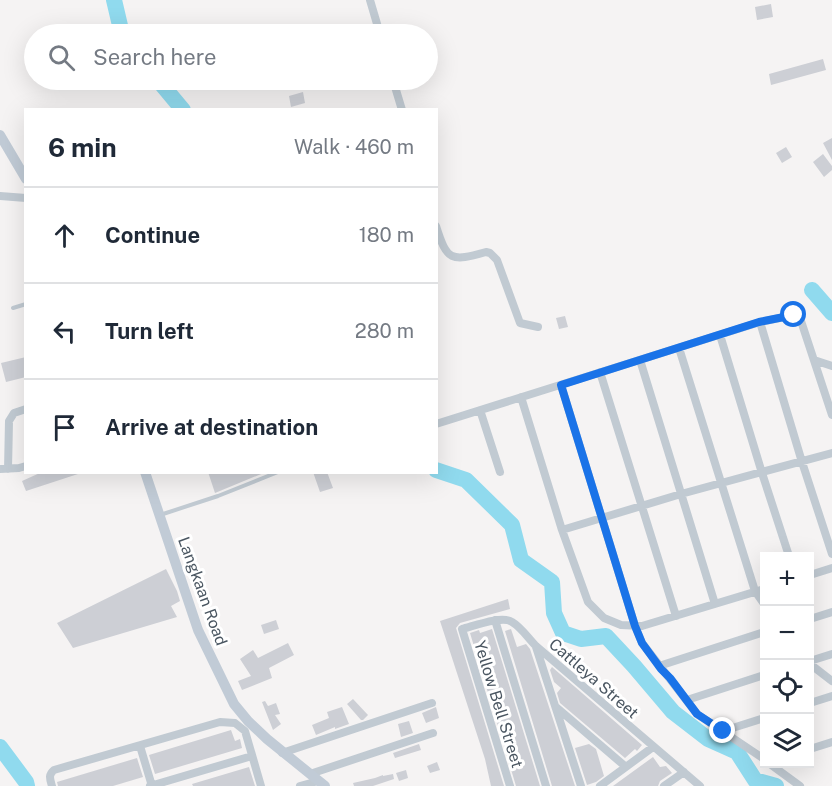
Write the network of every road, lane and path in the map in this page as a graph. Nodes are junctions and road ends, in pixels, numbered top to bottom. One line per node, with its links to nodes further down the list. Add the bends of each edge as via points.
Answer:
1 (370, 0): 2 (street)
2 (377, 24)
3 (396, 90): 4 (street)
4 (401, 108)
5 (0, 135): 6 (street)
6 (24, 176)
7 (0, 196): 8 (street)
8 (24, 198)
9 (438, 233): 13 (street, via 442,246 452,257 490,253 497,260 520,323)
10 (24, 305): 11 (lane)
11 (13, 308)
12 (759, 322): 14 (street); 17 (street, via 798,317); 27 (street)
13 (538, 327)
14 (720, 335): 15 (street); 31 (street)
15 (680, 348): 16 (street); 34 (street)
16 (640, 360): 19 (street); 35 (street)
17 (814, 360): 18 (street); 24 (street)
18 (832, 366)
19 (600, 372): 20 (street); 36 (street)
20 (561, 385): 21 (street); 38 (street)
21 (521, 397): 23 (street); 39 (street)
22 (24, 410): 29 (street, via 14,413 9,421)
23 (480, 410): 25 (street); 30 (street)
24 (832, 415)
25 (438, 423)
26 (832, 453): 27 (street)
27 (802, 462): 31 (street); 41 (street)
28 (24, 467): 29 (street)
29 (4, 469)
30 (500, 472)
31 (762, 473): 34 (street); 40 (street)
32 (146, 474): 37 (street, Langkaan Road)
33 (273, 474): 37 (lane)
34 (722, 483): 35 (street); 45 (street)
35 (681, 494): 36 (street); 47 (street)
36 (642, 506): 38 (street); 49 (street)
37 (160, 515): 73 (street, Langkaan Road, via 198,630 234,704)
38 (602, 518): 39 (street); 52 (street)
39 (562, 530): 52 (street, via 588,602 604,618)
40 (788, 552)
41 (832, 554)
42 (832, 568): 43 (street)
43 (814, 574)
44 (760, 590): 45 (street)
45 (755, 591): 46 (street); 47 (street)
46 (760, 598)
47 (715, 604): 49 (street)
48 (832, 612): 50 (street)
49 (676, 616): 52 (street)
50 (814, 618)
51 (495, 620): 54 (street, Cattleya Street, via 513,622); 84 (street, Yellow Bell Street, via 462,629); 85 (street)
52 (635, 626): 58 (street)
53 (760, 634): 58 (street)
54 (536, 646): 65 (street); 71 (street, Cattleya Street)
55 (832, 654): 56 (street)
56 (814, 661)
57 (814, 665): 60 (street)
58 (659, 666): 62 (street)
59 (760, 677): 62 (street)
60 (832, 681)
61 (832, 696): 63 (street)
62 (687, 700): 67 (street, via 697,714)
63 (814, 702)
64 (432, 703): 73 (street)
65 (555, 706): 76 (street); 86 (street)
66 (760, 720): 67 (street)
67 (723, 731): 75 (street)
68 (433, 733): 79 (street)
69 (831, 743): 72 (street)
70 (140, 746): 74 (street, via 220,722 235,723 245,731); 80 (street, via 54,770 49,777); 81 (street)
71 (653, 747): 76 (street); 78 (street, Cattleya Street)
72 (814, 748)
73 (282, 753): 79 (street, Langkaan Road)
74 (252, 756): 81 (street); 82 (street)
75 (760, 756)
76 (626, 767): 87 (street)
77 (776, 768): 90 (street)
78 (684, 772): 88 (street); 89 (street, Cattleya Street)
79 (318, 780): 83 (street)
80 (52, 786)
81 (151, 786)
82 (261, 786)
83 (300, 786)
84 (510, 786)
85 (546, 786)
86 (581, 786)
87 (600, 786)
88 (664, 786)
89 (700, 786)
90 (800, 786)

